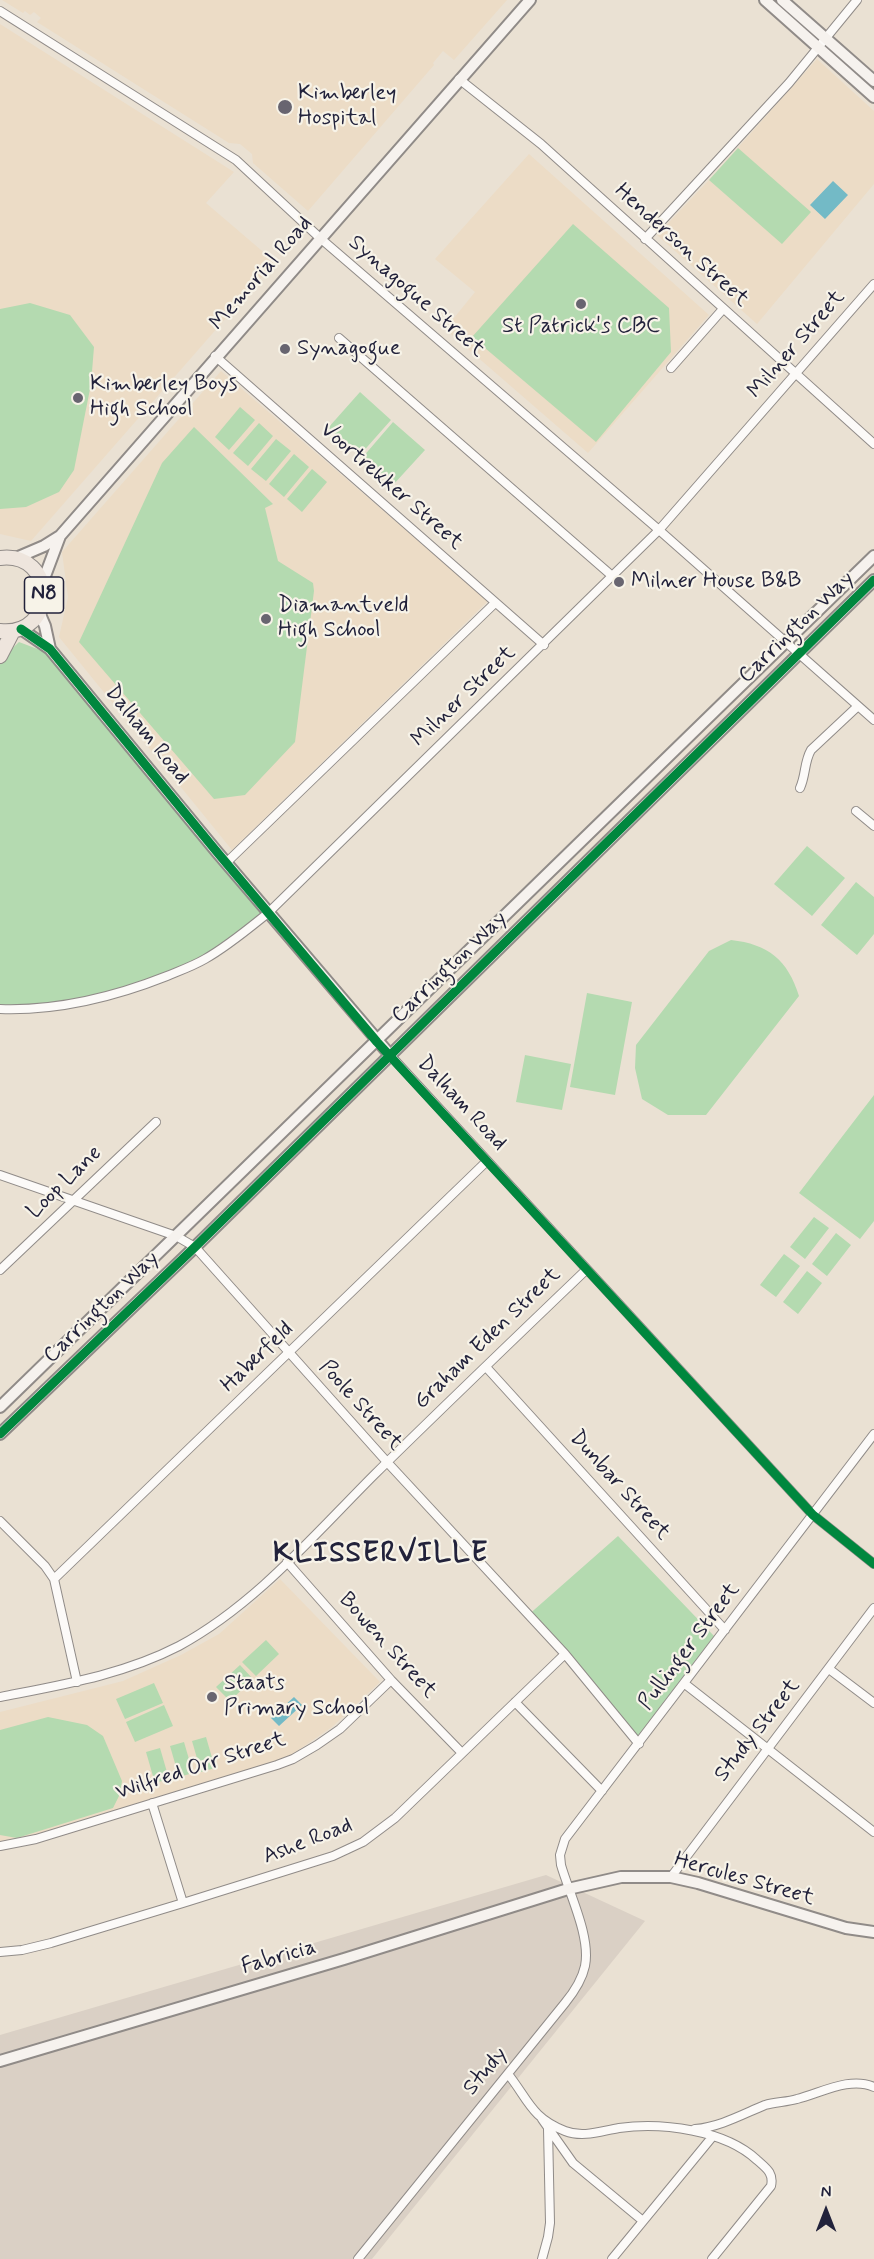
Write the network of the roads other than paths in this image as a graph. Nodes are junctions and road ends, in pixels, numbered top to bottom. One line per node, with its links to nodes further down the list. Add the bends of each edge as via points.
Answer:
1 (530, 0): 8 (street, Memorial Road)
2 (765, 0): 7 (street)
3 (783, 0): 6 (street)
4 (857, 0): 6 (street)
5 (0, 11): 11 (street, Synagogue Street, via 236,160)
6 (826, 38): 7 (street); 9 (street)
7 (819, 47): 10 (street); 12 (street)
8 (459, 79): 11 (street, Memorial Road); 12 (street, Henderson Street, via 541,144)
9 (874, 81)
10 (874, 97)
11 (320, 238): 16 (street, Memorial Road); 20 (street, Synagogue Street)
12 (645, 238): 14 (street, Henderson Street)
13 (874, 284): 18 (street, Milner Street)
14 (723, 309): 17 (street); 18 (street, Henderson Street)
15 (339, 338): 25 (street)
16 (215, 356): 21 (street, Memorial Road); 28 (street, Voortrekker Street)
17 (671, 368)
18 (796, 373): 19 (street, Henderson Street); 20 (street, Milner Street)
19 (874, 444)
20 (659, 530): 25 (street, Milner Street); 31 (street, Synagogue Street)
21 (60, 536): 24 (street); 27 (street, Memorial Road)
22 (874, 556): 31 (street, Carrington Way)
23 (0, 558): 24 (highway, N8)
24 (16, 558): 27 (highway, N8, via 35,571)
25 (610, 575): 32 (street, Milner Street)
26 (874, 580): 34 (street, Carrington Way)
27 (42, 584): 29 (highway, N8, via 44,598)
28 (495, 603): 32 (street, Voortrekker Street); 41 (street)
29 (39, 612): 30 (highway, N8, via 28,625); 33 (street, Dalham Road)
30 (11, 631): 33 (street, Dalham Road); 35 (highway, N8)
31 (786, 641): 34 (street, Synagogue Street); 44 (street, Carrington Way)
32 (544, 645): 42 (street, Milner Street)
33 (50, 649): 41 (street, Dalham Road)
34 (799, 652): 36 (street, Synagogue Street); 45 (street, Carrington Way)
35 (0, 656)
36 (858, 706): 37 (street, Synagogue Street); 38 (street, via 812,750)
37 (874, 720)
38 (800, 788)
39 (856, 811): 40 (street)
40 (874, 825)
41 (226, 863): 42 (street, Dalham Road)
42 (268, 913): 43 (street, Milner Street, via 202,961 147,984 80,1002); 44 (street, Dalham Road)
43 (0, 1009)
44 (377, 1042): 45 (street, Dalham Road); 50 (street, Carrington Way)
45 (390, 1055): 47 (street, Dalham Road); 51 (street, Carrington Way)
46 (156, 1122): 49 (street, Loop Lane)
47 (487, 1161): 53 (street, Dalham Road); 54 (street, Haberfeld)
48 (0, 1175): 49 (street, Poole Street)
49 (74, 1200): 50 (street, Poole Street); 52 (street, Loop Lane)
50 (176, 1236): 51 (street, Poole Street); 56 (street, Carrington Way)
51 (195, 1247): 54 (street, Poole Street); 57 (street, Carrington Way)
52 (0, 1270)
53 (586, 1270): 55 (street, Graham Eden Street); 60 (street, Dalham Road)
54 (289, 1354): 59 (street, Poole Street); 64 (street, Haberfeld)
55 (486, 1367): 59 (street, Graham Eden Street); 66 (street, Dunbar Street)
56 (0, 1407)
57 (0, 1434)
58 (874, 1434): 60 (street, Pullinger Street)
59 (387, 1462): 62 (street, Graham Eden Street); 67 (street, Poole Street)
60 (813, 1515): 63 (street, Dalham Road); 66 (street, Pullinger Street)
61 (0, 1521): 64 (street)
62 (287, 1562): 69 (street, Bowen Street); 70 (street, Graham Eden Street, via 221,1619 178,1646)
63 (874, 1564)
64 (54, 1579): 70 (street)
65 (874, 1608): 68 (street, Study Street)
66 (725, 1630): 71 (street, Pullinger Street)
67 (565, 1654): 73 (street, Ashe Road); 75 (street, Poole Street)
68 (829, 1669): 74 (street); 76 (street, Study Street)
69 (391, 1680): 77 (street, Bowen Street); 79 (street, Wilfred Orr Street, via 340,1729 292,1759)
70 (77, 1682): 72 (street, Graham Eden Street)
71 (685, 1684): 75 (street, Pullinger Street); 76 (street)
72 (0, 1697)
73 (515, 1702): 77 (street, Ashe Road); 78 (street)
74 (874, 1703)
75 (639, 1743): 78 (street, Pullinger Street)
76 (766, 1748): 80 (street); 82 (street, Study Street)
77 (462, 1753): 84 (street, Ashe Road, via 395,1818 363,1842 333,1856)
78 (602, 1791): 83 (street, Pullinger Street, via 562,1844 561,1865)
79 (152, 1803): 81 (street, Wilfred Orr Street, via 36,1839); 84 (street)
80 (874, 1832)
81 (0, 1846)
82 (670, 1877): 83 (street, Hercules Street, via 621,1876); 85 (street, Hercules Street)
83 (568, 1889): 87 (street, Fabricia); 88 (street, Study, via 586,1948 581,1980)
84 (183, 1903): 86 (street, Ashe Road, via 51,1943)
85 (874, 1934)
86 (0, 1952)
87 (0, 2061)
88 (508, 2074): 90 (street, via 528,2106); 95 (street, Study)
89 (874, 2087): 92 (street, via 843,2085)
90 (541, 2118): 91 (street); 92 (street, via 581,2134 640,2127)
91 (548, 2129): 94 (street, via 573,2163); 96 (street, via 550,2223)
92 (684, 2130): 93 (street)
93 (713, 2136): 94 (street); 98 (street, via 745,2149 768,2170 772,2180)
94 (643, 2221): 97 (street)
95 (358, 2259)
96 (542, 2259)
97 (612, 2259)
98 (712, 2259)

